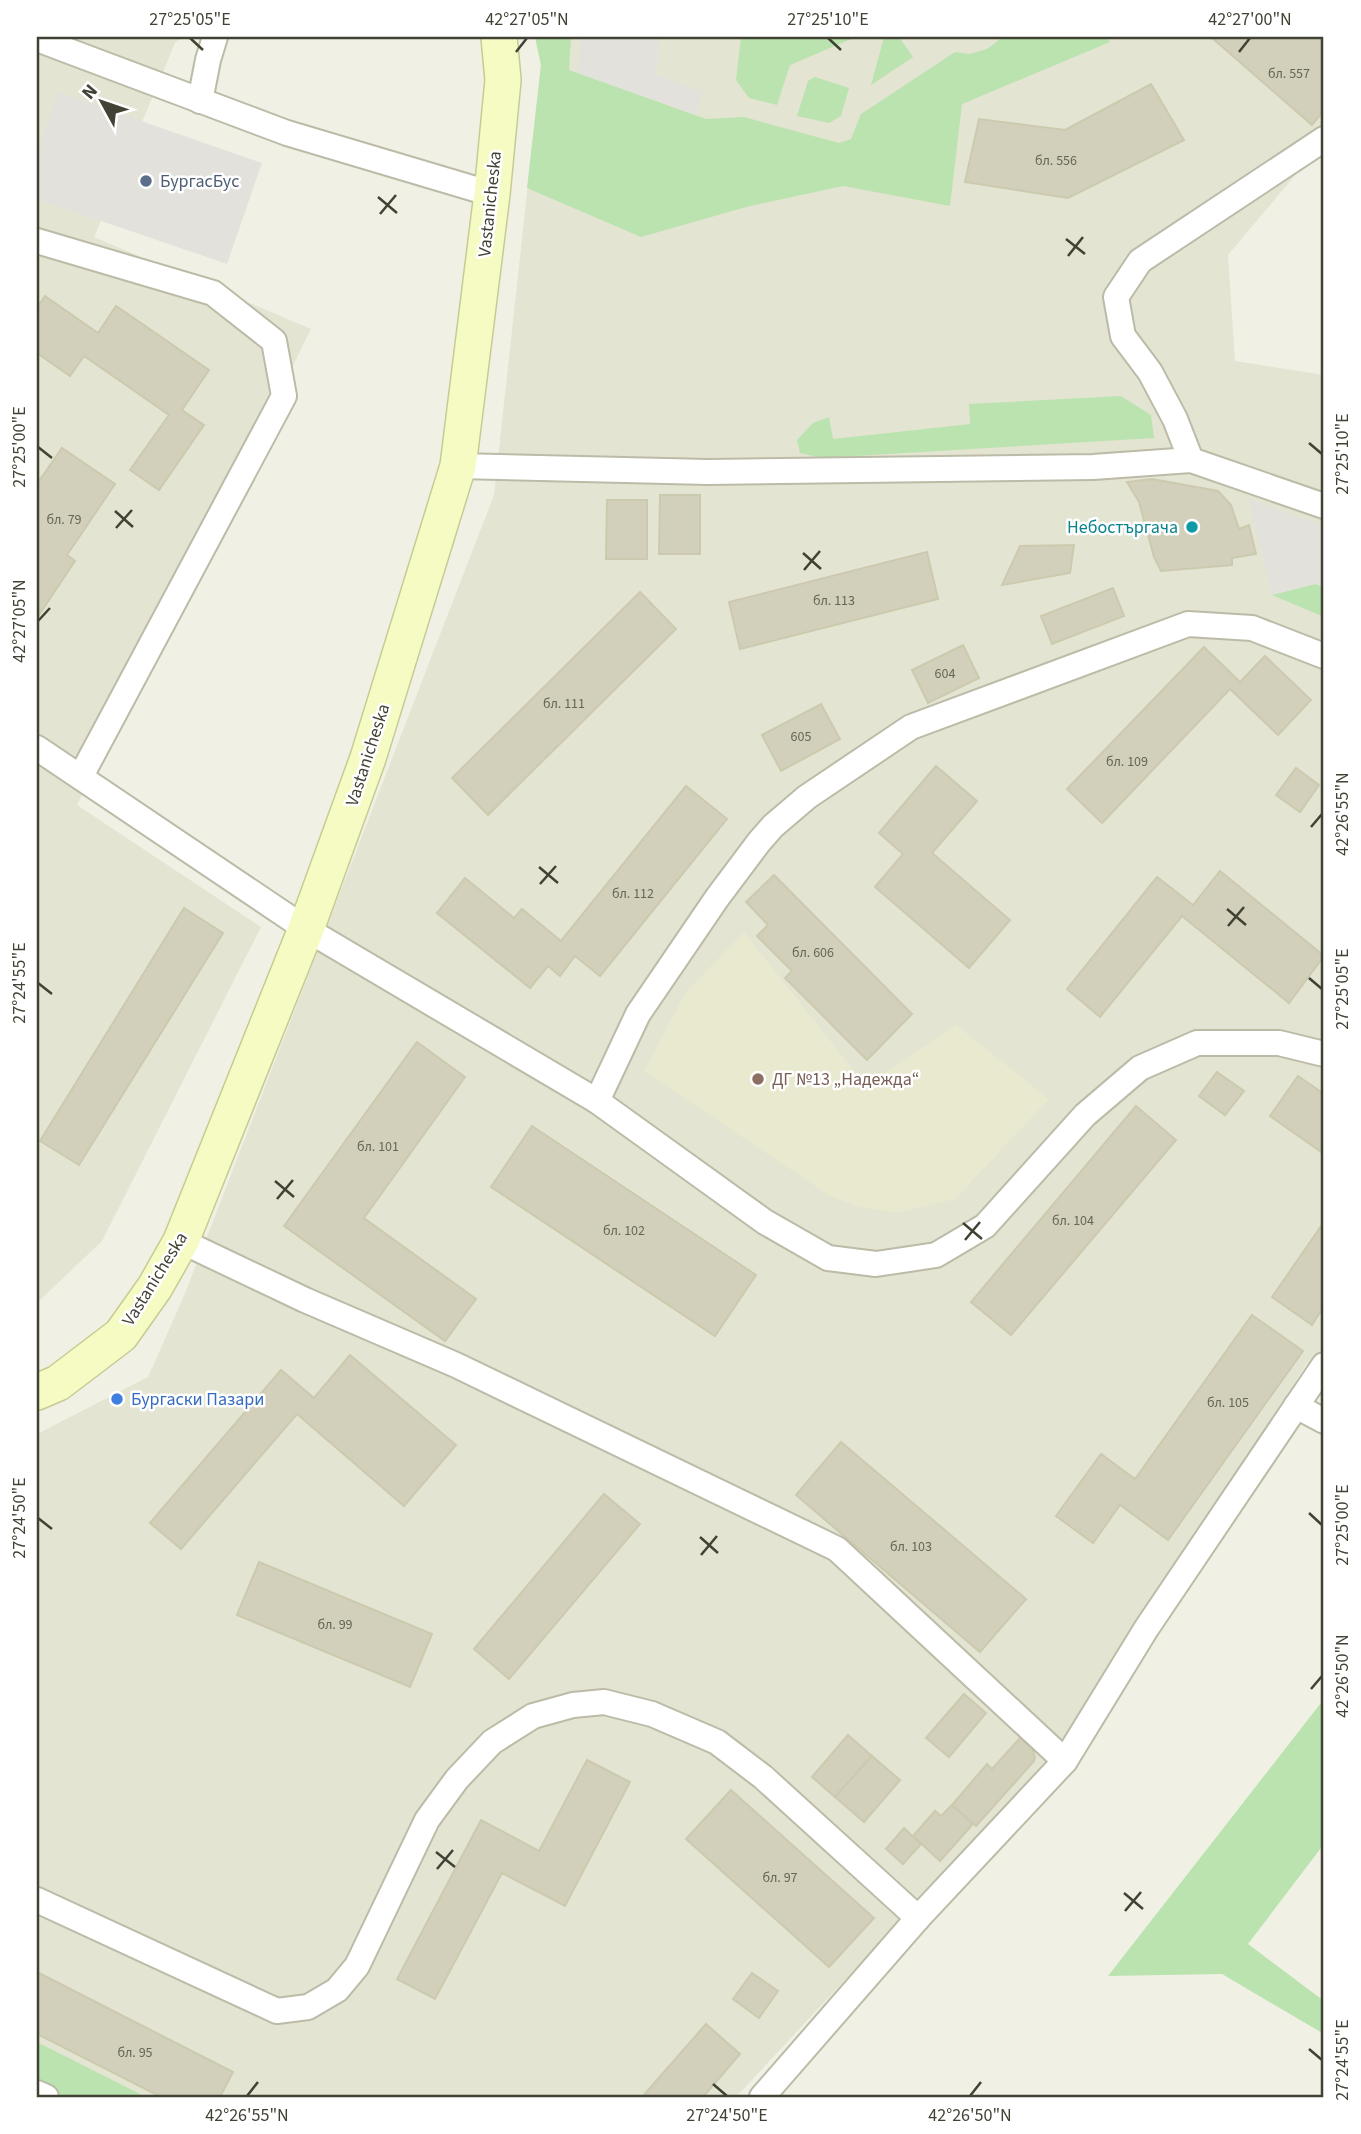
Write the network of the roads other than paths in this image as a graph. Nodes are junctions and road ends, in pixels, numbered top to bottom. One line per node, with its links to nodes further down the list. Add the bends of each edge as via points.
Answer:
1 (215, 37): 4 (street)
2 (499, 37): 6 (main road, Vastanicheska, via 503,80)
3 (37, 39): 4 (street)
4 (200, 101): 6 (street, via 287,133)
5 (1324, 139): 8 (street, via 1140,261 1116,298 1123,336 1150,372)
6 (492, 194): 9 (main road, Vastanicheska)
7 (37, 241): 13 (street, via 214,293 274,341 284,396)
8 (1191, 460): 9 (street, via 1093,467 708,472); 10 (street)
9 (458, 466): 14 (main road, Vastanicheska, via 368,758)
10 (1324, 506)
11 (1324, 656): 16 (street, via 1252,628 1188,624 911,727 807,797 759,842 638,1014)
12 (37, 748): 13 (street)
13 (81, 776): 14 (street)
14 (306, 929): 16 (street); 17 (main road, Vastanicheska)
15 (1324, 1054): 16 (street, via 1279,1043 1197,1043 1140,1068 1085,1115 985,1226 936,1255 876,1264 828,1258 765,1222)
16 (597, 1101)
17 (181, 1241): 19 (main road, Vastanicheska, via 121,1335 58,1383); 22 (street, via 456,1365 837,1549)
18 (1324, 1365): 20 (street)
19 (37, 1392)
20 (1296, 1406): 21 (street); 22 (street, via 1146,1629)
21 (1324, 1421)
22 (1065, 1761): 24 (street)
23 (37, 1900): 24 (street, via 277,2011 308,2007 337,1990 357,1966 427,1820 492,1742 533,1716 604,1702 652,1714 717,1742 763,1777)
24 (918, 1918): 27 (street)
25 (37, 2093): 26 (street)
26 (46, 2097)
27 (762, 2097)

